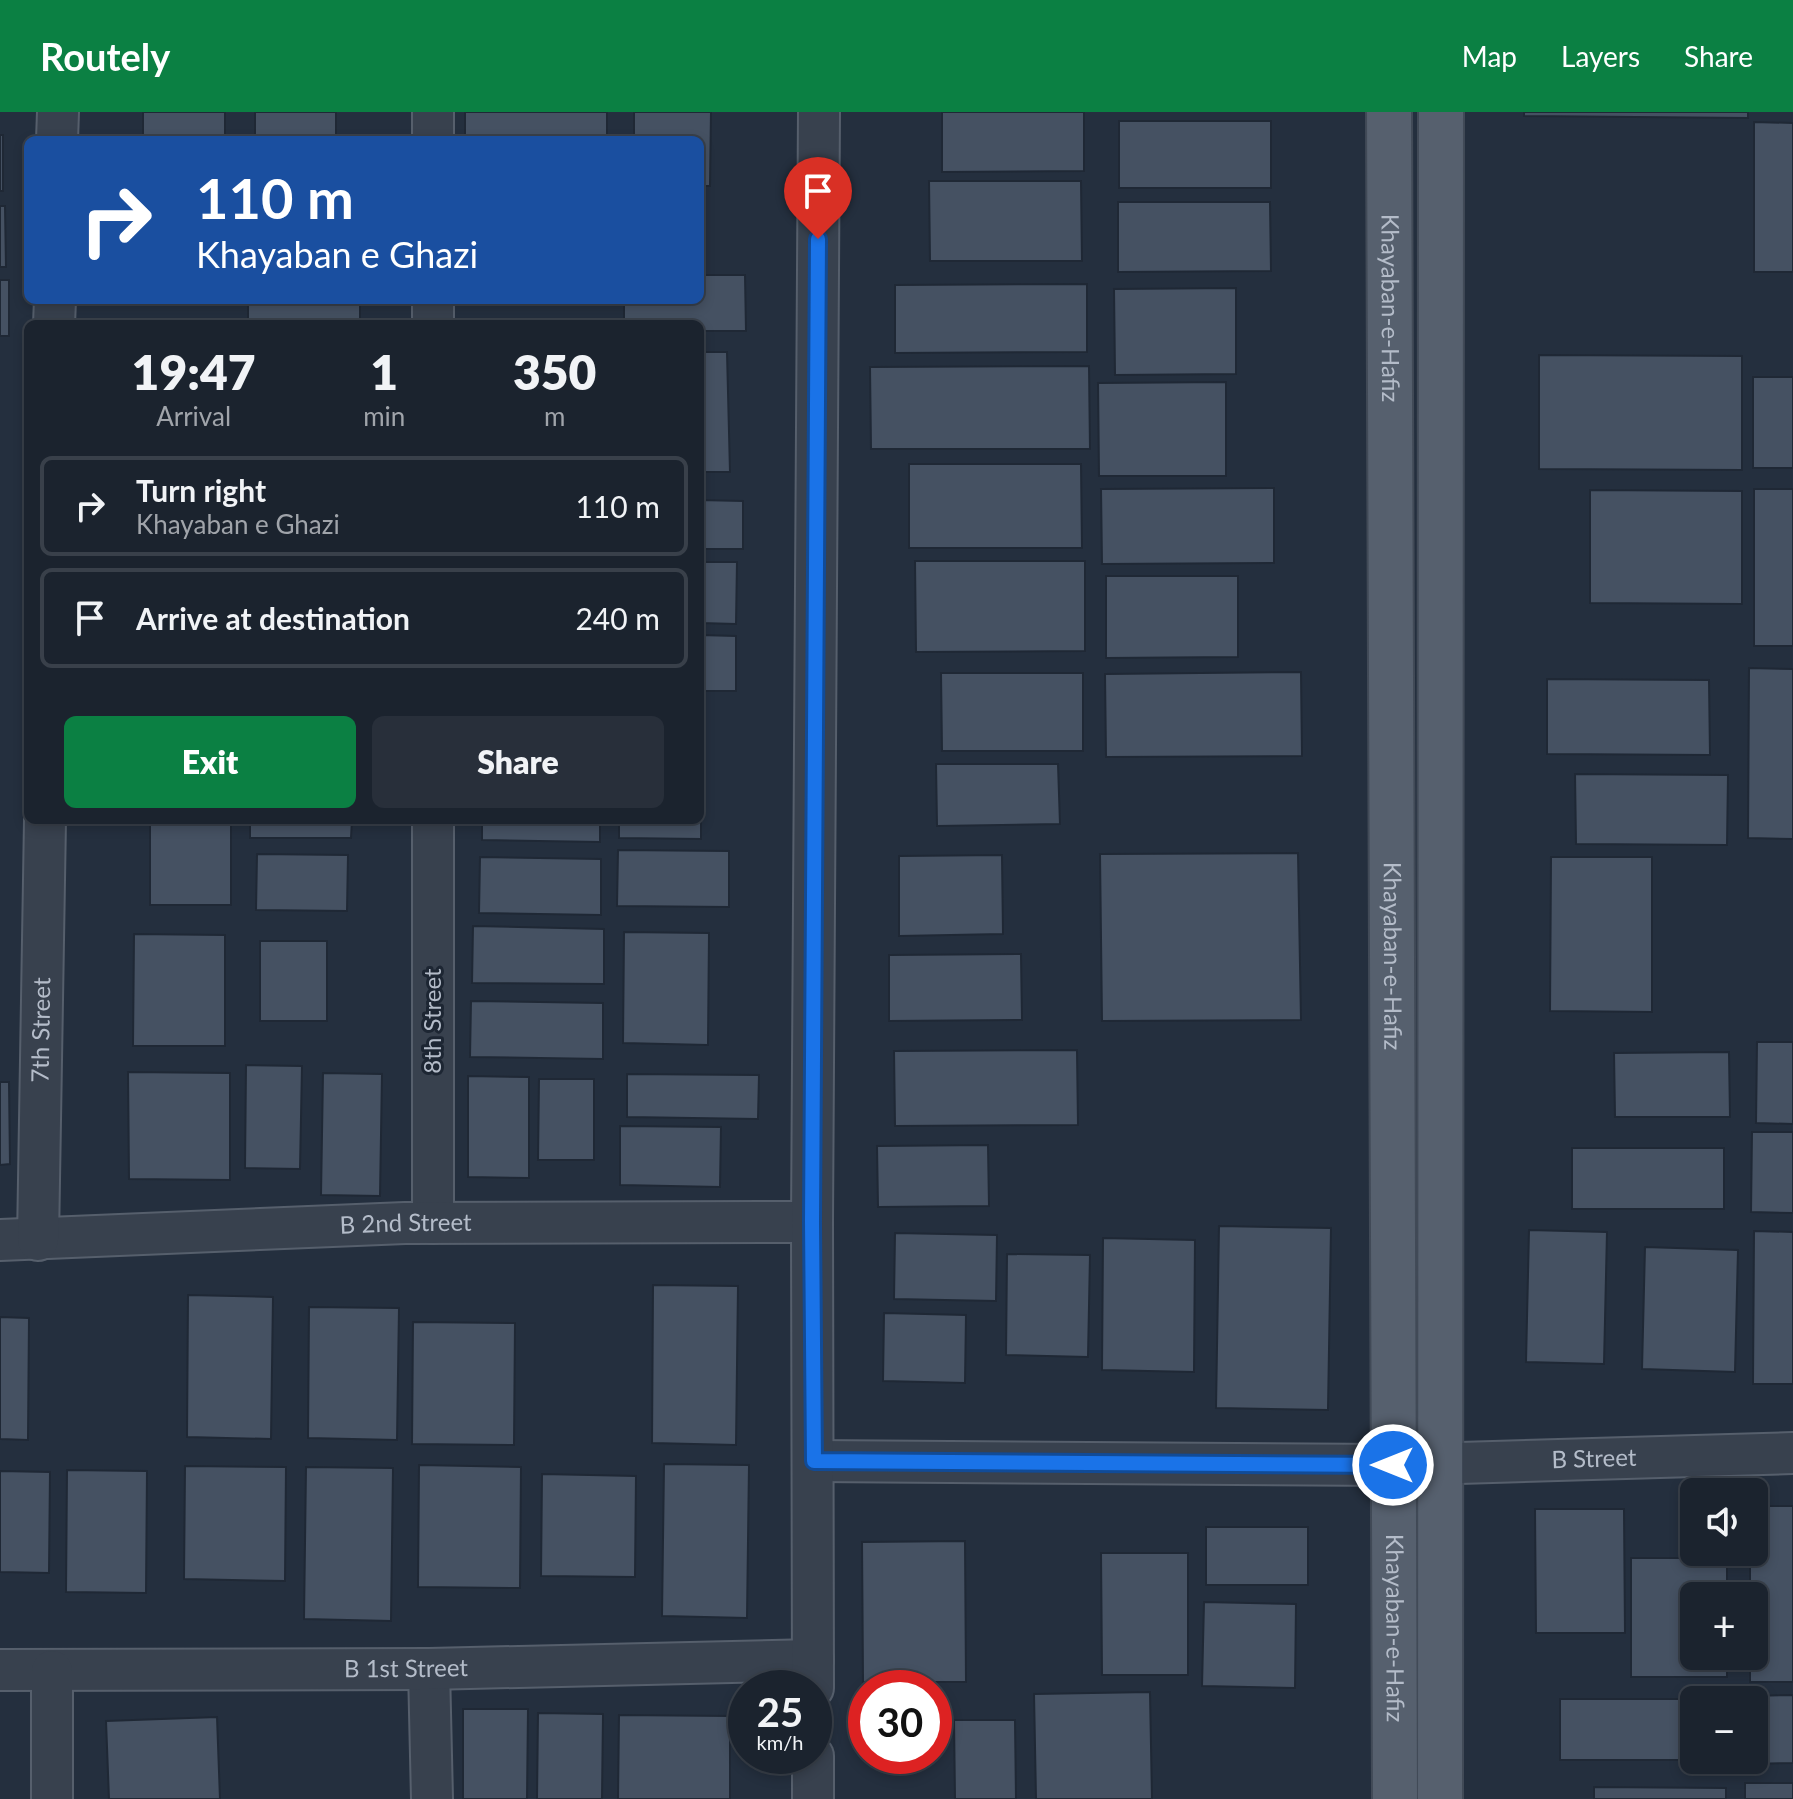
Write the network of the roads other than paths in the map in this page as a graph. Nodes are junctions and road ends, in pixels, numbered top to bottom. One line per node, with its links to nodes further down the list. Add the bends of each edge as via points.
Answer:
1 (58, 112): 6 (street)
2 (433, 112): 7 (street)
3 (819, 112): 10 (street)
4 (1389, 112): 16 (main road, Khayaban-e-Hafiz)
5 (1441, 112): 15 (main road, Khayaban-e-Hafiz)
6 (57, 136)
7 (433, 136)
8 (45, 824): 12 (street, 7th Street)
9 (433, 824): 11 (street, 8th Street)
10 (812, 1222): 11 (street, B 2nd Street); 14 (street)
11 (433, 1223): 12 (street, B 2nd Street)
12 (19, 1240)
13 (1793, 1453): 15 (street, B Street)
14 (814, 1461): 16 (street, B Street); 19 (street)
15 (1442, 1462): 16 (street, B Street); 27 (main road, Khayaban-e-Hafiz)
16 (1393, 1465): 26 (main road, Khayaban-e-Hafiz)
17 (429, 1669): 20 (street, B 1st Street); 21 (street, B 1st Street); 24 (street)
18 (0, 1670): 20 (street, B 1st Street)
19 (813, 1670)
20 (52, 1671): 23 (street)
21 (728, 1673)
22 (813, 1774): 25 (street)
23 (52, 1799)
24 (432, 1799)
25 (813, 1799)
26 (1395, 1799)
27 (1440, 1799)

